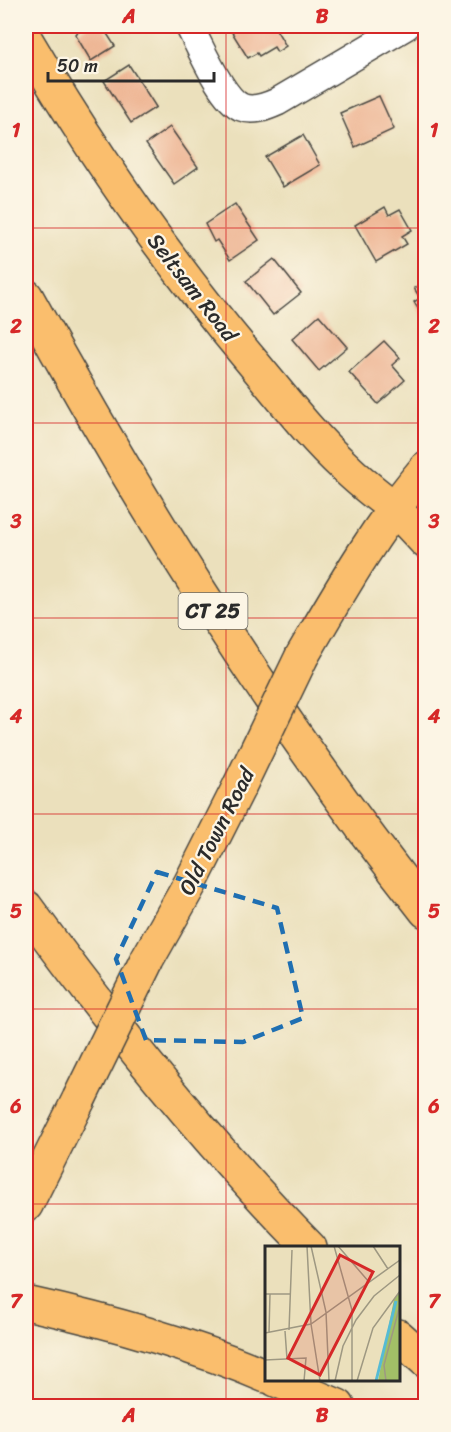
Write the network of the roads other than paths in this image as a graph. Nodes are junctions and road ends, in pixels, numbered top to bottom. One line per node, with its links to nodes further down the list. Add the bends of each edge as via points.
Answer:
1 (189, 26): 2 (street, via 224,92 241,107 253,109 277,102)
2 (406, 26)
3 (26, 39): 6 (main road, Seltsam Road, via 129,204 212,314 315,436)
4 (26, 296): 9 (main road, CT 25, via 120,462 204,598 332,785)
5 (426, 468): 6 (main road, Old Town Road)
6 (393, 508): 7 (main road, Seltsam Road); 10 (main road, Old Town Road, bridge, via 302,656)
7 (426, 542)
8 (26, 907): 11 (main road, via 153,1072)
9 (426, 911)
10 (26, 1205)
11 (308, 1246)
12 (26, 1303): 15 (main road, via 158,1336)
13 (400, 1337): 14 (main road)
14 (426, 1361)
15 (265, 1375)
16 (278, 1381): 17 (main road)
17 (338, 1407)

